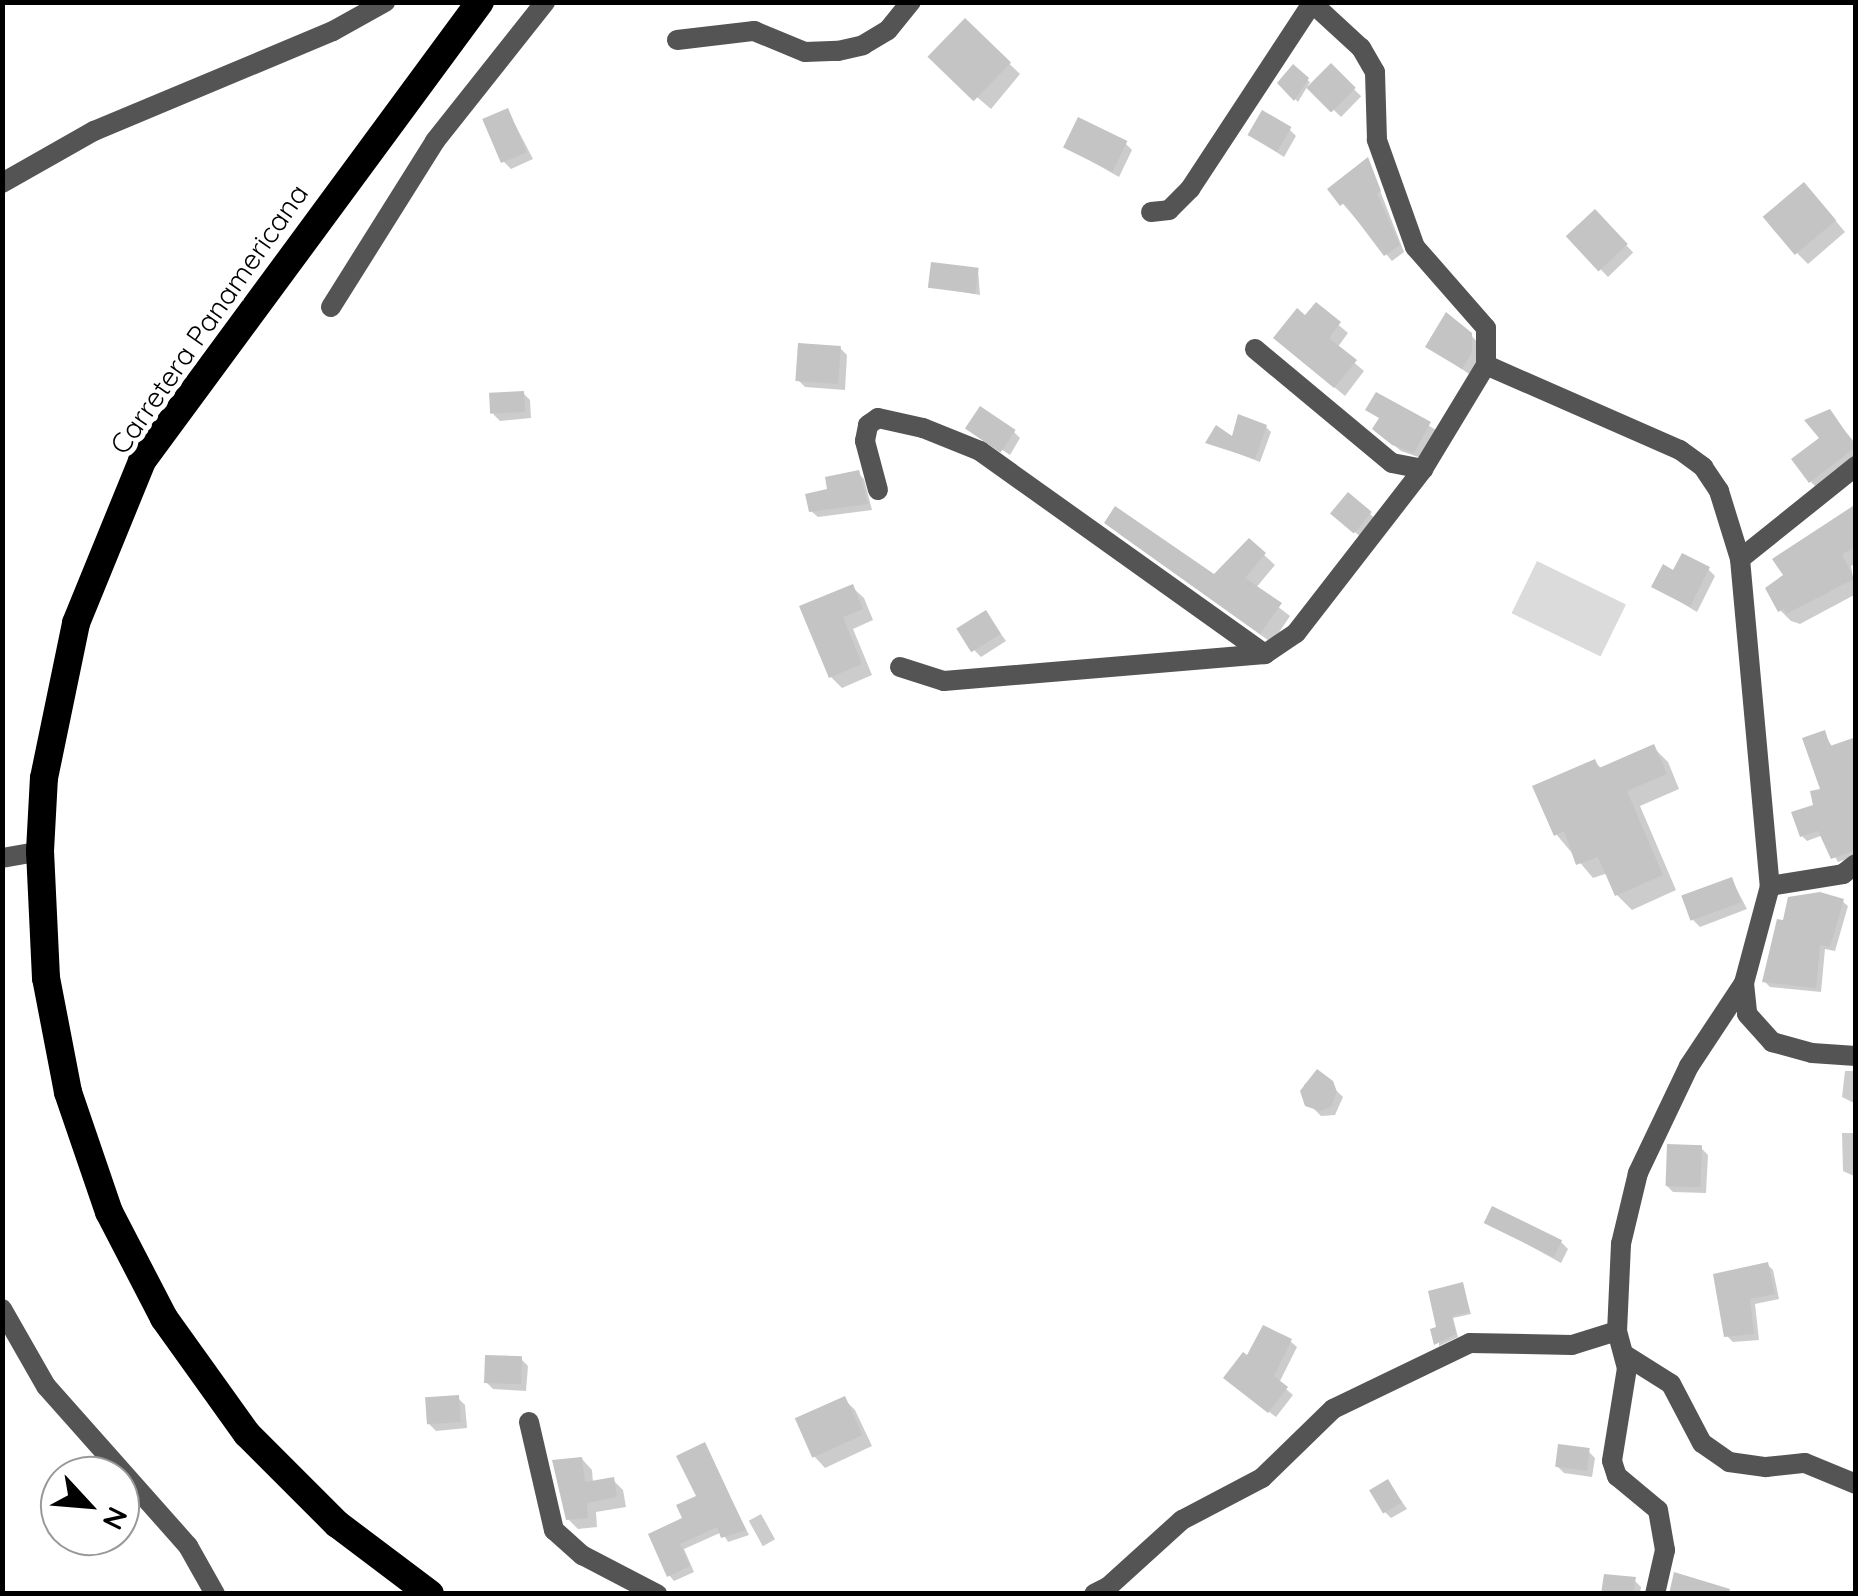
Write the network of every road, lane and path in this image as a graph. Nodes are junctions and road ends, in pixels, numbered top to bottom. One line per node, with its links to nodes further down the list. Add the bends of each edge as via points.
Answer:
1 (384, 2): 7 (street, via 333,31 94,131)
2 (480, 2): 18 (highway, Carretera Panamericana, via 142,461 76,623 44,778)
3 (544, 2): 9 (street, via 435,142)
4 (911, 2): 6 (street, via 888,30 838,51 805,52 754,31)
5 (1312, 3): 8 (street, via 1190,189 1169,210); 11 (street, via 1361,48 1375,72 1376,140 1415,247 1486,328)
6 (677, 40)
7 (2, 182)
8 (1151, 212)
9 (331, 307)
10 (1255, 349): 13 (street, via 1392,463)
11 (1486, 365): 13 (street); 15 (street, via 1704,466)
12 (1856, 466): 15 (street)
13 (1423, 469): 16 (street, via 1296,633)
14 (878, 490): 16 (street, via 866,441 868,424 878,418 980,451)
15 (1740, 559): 21 (street)
16 (1265, 654): 17 (street, via 944,682)
17 (900, 667)
18 (40, 851): 19 (street); 30 (highway, Carretera Panamericana, via 46,978 68,1092 110,1212 155,1301 248,1434 336,1524)
19 (2, 858)
20 (1856, 864): 21 (street, via 1843,874)
21 (1770, 886): 22 (street)
22 (1744, 983): 23 (street, via 1747,1014 1772,1042); 25 (street, via 1689,1066 1638,1173 1621,1244)
23 (1856, 1056)
24 (2, 1309): 29 (street, via 46,1386 188,1546)
25 (1617, 1331): 26 (street); 32 (street, via 1572,1345 1470,1343 1333,1409 1262,1478 1182,1520)
26 (1625, 1355): 28 (street, via 1671,1384 1702,1443 1729,1462 1805,1463); 33 (street, via 1612,1461 1618,1476 1658,1510 1665,1550)
27 (529, 1422): 31 (street, via 554,1530 582,1555)
28 (1856, 1484)
29 (215, 1594)
30 (430, 1594)
31 (657, 1594)
32 (1094, 1594)
33 (1654, 1594)

